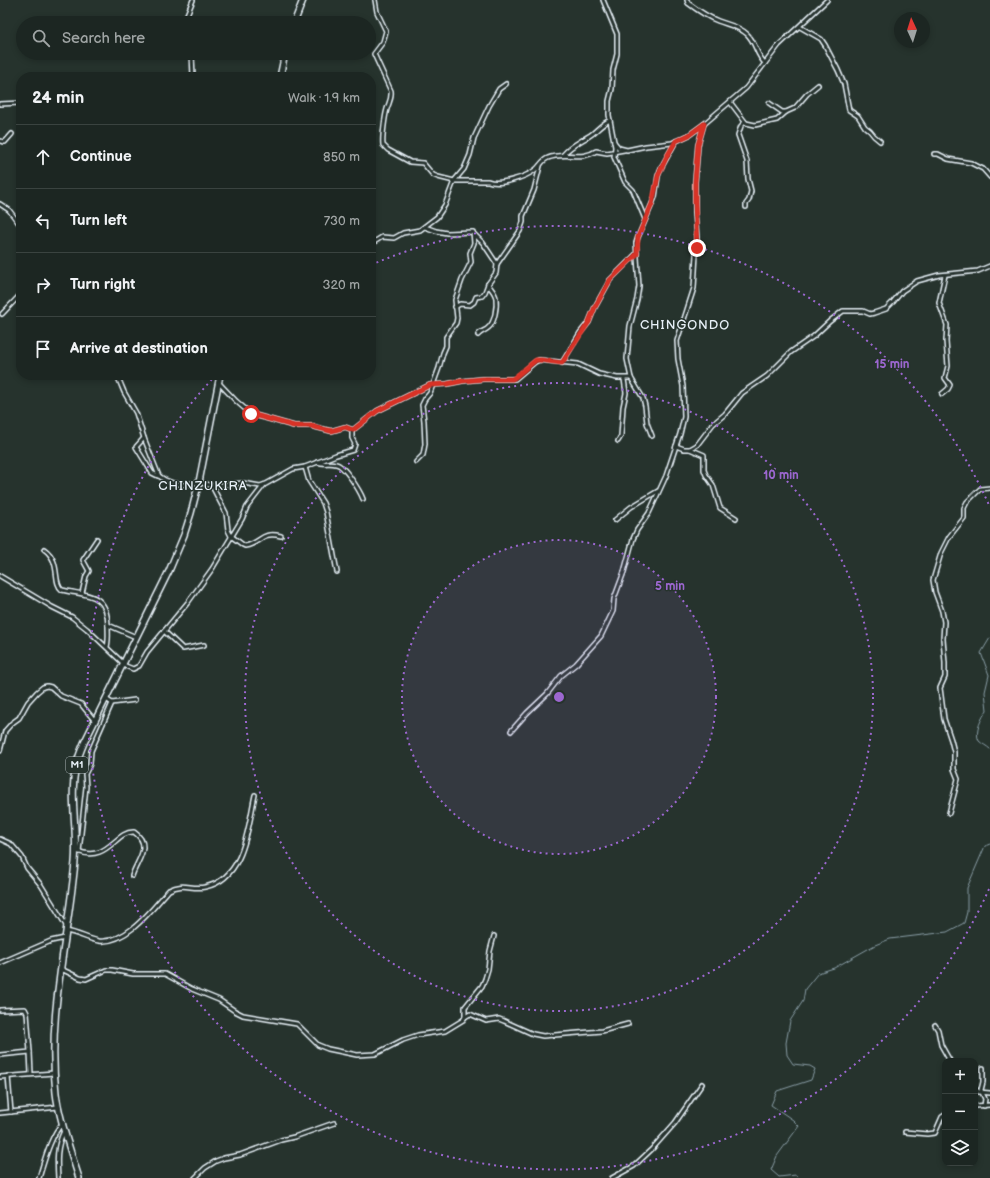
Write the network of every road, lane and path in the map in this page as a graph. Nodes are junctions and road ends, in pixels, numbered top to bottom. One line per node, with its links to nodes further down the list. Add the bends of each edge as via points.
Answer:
1 (192, 0): 7 (street)
2 (301, 0): 8 (highway)
3 (375, 0): 10 (street, via 377,12 386,31 383,42)
4 (603, 0): 24 (street, via 617,34 617,54 612,70 609,102)
5 (687, 0): 14 (street, via 714,19 746,33 754,42 760,59)
6 (827, 0): 9 (street)
7 (186, 16)
8 (296, 16)
9 (800, 27): 14 (street, via 779,45); 30 (street, via 821,39 844,84 849,110 858,116 865,127)
10 (376, 50)
11 (376, 58): 38 (street, via 392,94 386,112 382,145 410,162 422,163 433,175)
12 (192, 60): 15 (street)
13 (284, 60): 16 (highway)
14 (765, 63): 19 (street, via 746,88)
15 (193, 72)
16 (281, 72)
17 (506, 84): 38 (street, via 489,106 474,138 464,169)
18 (818, 85): 23 (street, via 795,108)
19 (730, 102): 25 (street); 26 (street)
20 (16, 103): 22 (street)
21 (769, 103): 23 (street)
22 (0, 104)
23 (786, 112): 25 (street, via 777,120 750,125)
24 (610, 120): 31 (street); 35 (street, via 569,147)
25 (745, 122): 40 (street, via 738,135 747,161 751,191)
26 (704, 124): 29 (street); 67 (street, via 698,145 695,182 697,238 694,288 677,341 684,416)
27 (12, 134): 28 (street, via 5,142)
28 (0, 141)
29 (676, 141): 32 (street); 42 (street, via 661,168 655,197)
30 (880, 141)
31 (614, 142): 32 (street); 33 (street)
32 (624, 150): 33 (street)
33 (615, 152): 35 (street, via 607,154 596,151 580,156); 42 (street, via 618,168 626,185 633,190)
34 (934, 154): 37 (street, via 971,163 983,169)
35 (564, 155): 36 (street, via 548,158)
36 (540, 165): 38 (street, via 525,175 502,182); 47 (street, via 520,231)
37 (990, 177)
38 (454, 181): 43 (street, via 443,209)
39 (0, 204): 41 (street)
40 (746, 207)
41 (16, 219)
42 (645, 220): 46 (street, via 638,237)
43 (426, 227): 44 (street, via 447,233); 45 (street)
44 (473, 232): 47 (street); 52 (street, via 471,262 458,289)
45 (376, 241)
46 (637, 254): 55 (street, via 610,280 589,322); 56 (street, via 637,299 630,326 627,359)
47 (497, 264): 50 (street, via 496,273)
48 (990, 266): 49 (street, via 978,271)
49 (945, 275): 62 (street, via 939,302 947,325 948,366 945,378 950,385); 68 (street, via 912,284 882,310 870,314 847,310 837,315 791,352 767,376 742,393 701,441)
50 (488, 284): 52 (street, via 483,295 476,297 473,303); 54 (street, via 496,298 495,316 490,326)
51 (16, 299): 53 (street)
52 (455, 307): 61 (street, via 456,323 446,337 446,346)
53 (2, 314)
54 (478, 336)
55 (562, 363): 57 (street, via 578,364 598,374); 61 (street, via 536,360 512,379)
56 (631, 378): 57 (street); 64 (street, via 645,406)
57 (624, 379): 66 (street, via 626,393 621,436)
58 (119, 380): 65 (street, via 136,413)
59 (219, 380): 60 (highway, M1)
60 (219, 383): 63 (street, via 251,414 294,426 311,426 331,431 345,427); 73 (highway, M1)
61 (432, 384): 63 (street, via 377,411); 70 (street, via 430,393 422,405 425,444 423,453)
62 (942, 394)
63 (353, 430): 69 (street, via 353,450)
64 (652, 436)
65 (144, 438): 72 (street); 72 (street, via 136,447 152,473)
66 (618, 441)
67 (676, 446): 68 (street); 77 (street)
68 (690, 449): 79 (street, via 704,454 704,470 714,485 720,508)
69 (317, 462): 71 (street); 78 (street, via 340,465 356,485)
70 (416, 462)
71 (305, 467): 74 (street, via 293,470); 85 (street, via 326,512)
72 (159, 476): 73 (street, via 184,485)
73 (199, 482): 75 (street); 90 (highway, M1, via 192,513 177,554)
74 (264, 485): 75 (street, via 243,483); 81 (street, via 247,507)
75 (212, 486): 81 (street, via 226,513)
76 (990, 488): 101 (street, via 980,489 967,502 964,518 949,537 941,553 934,580 934,592 944,622 945,677 940,688 944,719 954,752 954,769 958,779)
77 (659, 490): 80 (street); 98 (street, via 633,539 614,599 613,611 601,636)
78 (363, 499)
79 (736, 518)
80 (615, 520)
81 (231, 536): 82 (street, via 245,546 268,534); 89 (street, via 212,569)
82 (281, 536)
83 (97, 538): 87 (street, via 83,560 90,571 86,576)
84 (44, 549): 87 (street, via 56,566 60,588)
85 (337, 572)
86 (0, 576): 92 (street, via 72,617)
87 (82, 593): 88 (street, via 100,600 108,616)
88 (108, 625): 90 (street); 92 (street)
89 (164, 631): 91 (street, via 183,649); 93 (street, via 137,667 132,669)
90 (136, 637): 93 (highway, M1)
91 (204, 645)
92 (107, 647): 93 (street)
93 (123, 664): 94 (highway, M1)
94 (106, 699): 96 (street); 97 (highway, M1)
95 (135, 700): 96 (street)
96 (112, 703): 103 (street, via 91,751 90,764 85,774 86,787)
97 (95, 720): 99 (street, via 81,704 61,696 51,687 43,687 28,702 19,718 5,731); 103 (highway, M1, via 79,755 74,778)
98 (511, 731)
99 (0, 751)
100 (254, 795): 105 (street, via 243,850 232,870 224,878 205,887 184,886 169,890 134,928 111,940 92,940)
101 (949, 813)
102 (0, 839): 105 (street, via 11,844 22,857)
103 (78, 851): 104 (street, via 89,854 102,851 129,832 134,832 142,840 143,848); 105 (highway, M1)
104 (132, 876)
105 (66, 929): 107 (highway, M1)
106 (494, 936): 111 (street, via 487,974 482,986 465,1007)
107 (65, 938): 108 (street, via 51,941); 109 (highway, M1)
108 (0, 963)
109 (61, 969): 111 (street, via 86,979 112,970 133,974 165,974 219,1000 243,1015 297,1024 318,1045 357,1055 375,1054 418,1035 445,1031); 118 (highway, M1, via 53,1035)
110 (0, 1010): 114 (street, via 25,1009)
111 (465, 1017): 112 (street, via 470,1014 486,1021 499,1020 543,1036 602,1032)
112 (628, 1024)
113 (935, 1025): 116 (street)
114 (30, 1052): 115 (street); 119 (street)
115 (0, 1054)
116 (948, 1058)
117 (983, 1068): 124 (street)
118 (54, 1072): 119 (street); 129 (highway, M1)
119 (31, 1074): 120 (street)
120 (8, 1076): 121 (street); 130 (street)
121 (0, 1077)
122 (702, 1084): 141 (street, via 675,1123 652,1149 634,1166)
123 (978, 1090): 124 (street)
124 (981, 1092): 125 (street); 128 (street, via 985,1098)
125 (990, 1093)
126 (990, 1105): 128 (street)
127 (978, 1106): 128 (street)
128 (984, 1106)
129 (58, 1107): 130 (street); 133 (highway, M1)
130 (11, 1112): 131 (street)
131 (0, 1113)
132 (942, 1118): 136 (street, via 935,1133)
133 (63, 1123): 135 (highway, M1); 137 (street, via 55,1134)
134 (334, 1123): 140 (street, via 294,1138 280,1140 216,1161)
135 (65, 1130): 138 (street, via 57,1153); 139 (highway, M1)
136 (904, 1132)
137 (39, 1178)
138 (58, 1178)
139 (79, 1178)
140 (195, 1178)
141 (612, 1178)

